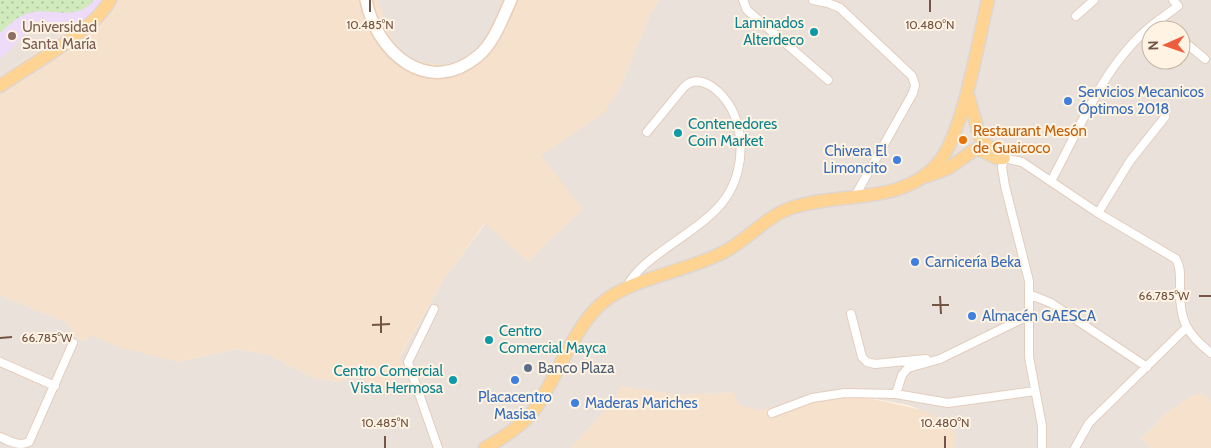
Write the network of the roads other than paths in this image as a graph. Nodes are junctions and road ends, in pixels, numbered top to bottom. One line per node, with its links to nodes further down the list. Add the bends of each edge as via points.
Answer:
1 (110, 0): 15 (main road, via 98,17 81,32)
2 (366, 0): 3 (main road, via 371,21 391,52 406,64 437,72 460,68 482,52 496,33)
3 (511, 0)
4 (743, 0): 14 (street, via 747,10)
5 (813, 0): 22 (street, via 840,8 912,76 915,85)
6 (988, 0): 16 (main road)
7 (1094, 0): 9 (street)
8 (1178, 2): 10 (street)
9 (1076, 16)
10 (1160, 20)
11 (1141, 37): 21 (street, via 1126,50 1107,76)
12 (1191, 47): 13 (street)
13 (1205, 59)
14 (828, 80)
15 (0, 86)
16 (966, 89): 19 (main road, via 981,141); 20 (main road, via 946,150)
17 (1165, 117): 23 (street, via 1130,161)
18 (647, 132): 24 (street, via 689,82 699,81 720,92 733,110 741,142 738,165 733,186 725,200 689,233 640,268)
19 (1004, 158): 20 (main road, via 974,150 949,168); 21 (street, via 1022,162); 25 (street, via 1005,186)
20 (923, 177): 22 (main road, via 906,187)
21 (1052, 181): 23 (street)
22 (855, 196): 24 (main road, via 792,208 772,217 724,253)
23 (1098, 213): 29 (street, via 1176,259 1180,268 1180,307)
24 (626, 289): 41 (main road, via 615,293 596,308 536,407 522,423)
25 (1031, 295): 28 (street); 34 (street, via 1051,303)
26 (434, 309): 40 (street, via 408,362)
27 (851, 314): 32 (street, via 862,357 867,362 875,364)
28 (1028, 316): 32 (street); 36 (street, via 1029,357)
29 (1186, 328): 31 (street); 34 (street)
30 (73, 343): 35 (street)
31 (1211, 352)
32 (943, 357): 37 (street, via 908,368 902,375)
33 (0, 362): 35 (street)
34 (1147, 366): 43 (street, via 1089,424)
35 (55, 386): 39 (street, via 29,442 14,443)
36 (1035, 391): 37 (street, via 948,403); 42 (street, via 1042,426)
37 (896, 394): 38 (street, via 845,393 812,398)
38 (772, 413)
39 (0, 437)
40 (438, 448)
41 (485, 448)
42 (1042, 448)
43 (1075, 448)

